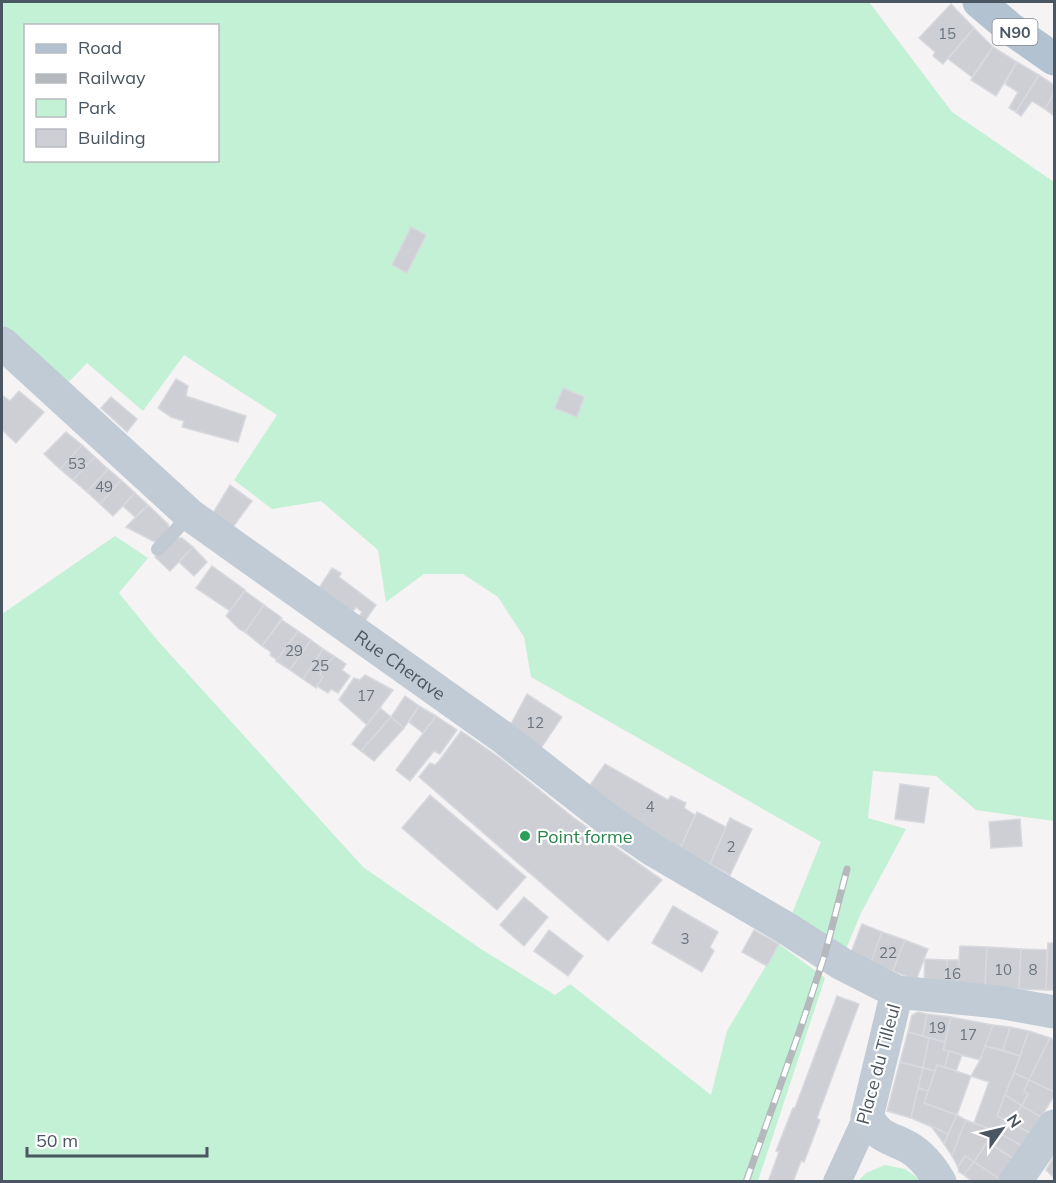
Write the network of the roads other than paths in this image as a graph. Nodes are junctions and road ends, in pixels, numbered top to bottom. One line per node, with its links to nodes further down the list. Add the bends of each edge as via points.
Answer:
1 (979, 2): 2 (main road, N90)
2 (1054, 58)
3 (2, 343): 4 (street, Rue Cherave)
4 (190, 515): 5 (lane); 6 (street, Rue Cherave, via 501,736 653,850 842,964)
5 (158, 549)
6 (897, 992): 7 (street, Place du Tilleul); 8 (street, Place du Tilleul)
7 (1054, 1012)
8 (867, 1117): 10 (street, Place du Tilleul); 11 (street, via 884,1137 920,1156)
9 (1054, 1126): 12 (street)
10 (837, 1182)
11 (940, 1182)
12 (1015, 1182)

